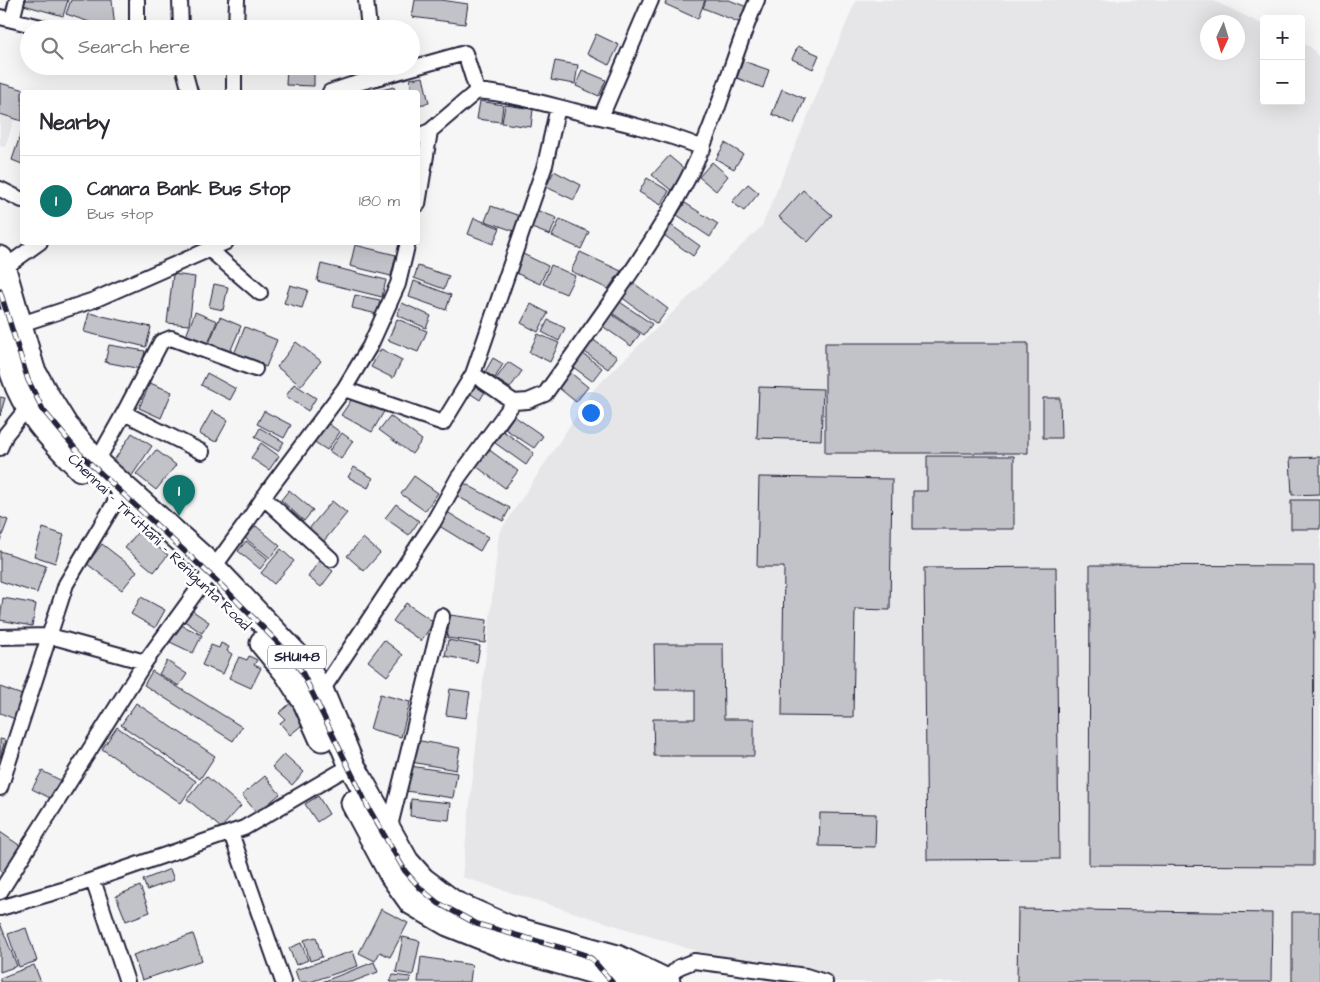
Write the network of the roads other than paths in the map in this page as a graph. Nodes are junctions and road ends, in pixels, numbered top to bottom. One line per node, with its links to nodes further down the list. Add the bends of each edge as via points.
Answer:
1 (18, 0): 8 (street)
2 (137, 0): 9 (street)
3 (180, 0): 10 (street)
4 (237, 0): 11 (street)
5 (366, 0): 12 (street)
6 (651, 0): 23 (street)
7 (756, 0): 25 (street)
8 (6, 18): 13 (street)
9 (137, 20)
10 (181, 20)
11 (236, 20)
12 (368, 20)
13 (20, 22)
14 (420, 62): 21 (street, via 465,53)
15 (185, 75): 18 (street)
16 (234, 75): 19 (street)
17 (367, 75): 20 (street)
18 (189, 90)
19 (234, 90)
20 (334, 90)
21 (477, 91): 22 (street); 24 (street)
22 (558, 107): 23 (street); 37 (street, via 545,165)
23 (601, 117): 25 (street, via 669,134)
24 (424, 133): 26 (street)
25 (703, 148): 39 (street, via 640,261 545,394 528,401)
26 (420, 180)
27 (0, 189): 28 (street)
28 (20, 199)
29 (35, 245): 33 (street)
30 (220, 245): 32 (street)
31 (407, 245): 38 (street, via 398,284 370,346)
32 (210, 250): 34 (street); 35 (street, via 94,300)
33 (2, 263): 35 (highway, Chennai - Tiruttani - Renigunta Road / SHU148)
34 (260, 293)
35 (9, 322): 40 (highway, Chennai - Tiruttani - Renigunta Road / SHU148, via 14,376); 44 (highway, Chennai - Tiruttani - Renigunta Road / SHU148, via 44,392 65,426)
36 (256, 369): 41 (street, via 171,338 161,342)
37 (472, 374): 38 (street, via 443,423); 39 (street)
38 (344, 389): 45 (street)
39 (514, 402): 53 (street, via 458,478 433,523)
40 (28, 407): 42 (street, via 6,434); 46 (highway, Chennai - Tiruttani - Renigunta Road / SHU148, via 50,436)
41 (124, 413): 43 (street); 44 (street)
42 (0, 448)
43 (202, 452)
44 (96, 463): 48 (highway, Chennai - Tiruttani - Renigunta Road / SHU148)
45 (264, 497): 47 (street); 48 (street)
46 (117, 499): 48 (highway, Chennai - Tiruttani - Renigunta Road / SHU148); 50 (street, via 66,584)
47 (331, 559)
48 (208, 575): 52 (street); 53 (highway, Chennai - Tiruttani - Renigunta Road / SHU148, via 302,662); 54 (highway, Chennai - Tiruttani - Renigunta Road / SHU148, via 287,672)
49 (442, 616): 56 (street)
50 (50, 636): 51 (street); 52 (street); 55 (street)
51 (0, 637)
52 (145, 662): 59 (street)
53 (321, 692): 54 (highway, Chennai - Tiruttani - Renigunta Road / SHU148)
54 (345, 769): 56 (highway, Chennai - Tiruttani - Renigunta Road / SHU148); 57 (street); 61 (highway, Chennai - Tiruttani - Renigunta Road / SHU148, via 392,874 412,902 448,923 503,945 608,975)
55 (1, 782)
56 (389, 831): 61 (highway, Chennai - Tiruttani - Renigunta Road / SHU148, via 416,874 454,904 508,928 618,958)
57 (231, 833): 58 (street); 63 (street)
58 (92, 880): 60 (street); 62 (street)
59 (0, 892)
60 (0, 908)
61 (661, 980): 64 (street, via 694,961 806,976)
62 (127, 982)
63 (283, 982)
64 (825, 982)

